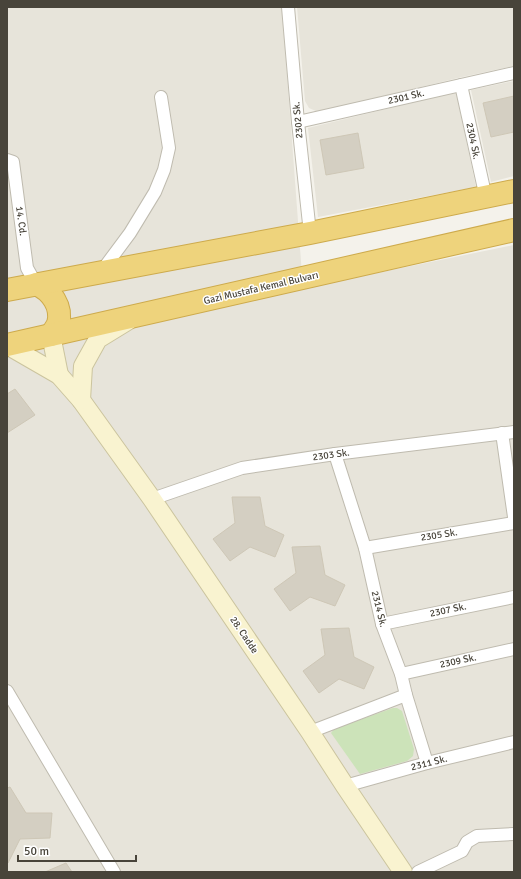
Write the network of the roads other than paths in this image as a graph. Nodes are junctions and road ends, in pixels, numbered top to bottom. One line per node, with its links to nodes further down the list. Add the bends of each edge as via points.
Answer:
1 (288, 7): 5 (street, 2302 Sk.)
2 (514, 73): 3 (street, 2301 Sk.)
3 (461, 84): 5 (street, 2301 Sk.); 8 (street, 2304 Sk.)
4 (161, 97): 11 (street, via 169,148 164,170 155,192 130,233)
5 (298, 122): 10 (street, 2302 Sk.)
6 (7, 160): 12 (street, 14. Cd., via 13,162 27,268)
7 (514, 191): 8 (highway)
8 (486, 198): 10 (highway)
9 (514, 230): 14 (highway, Gazi Mustafa Kemal Bulvarı)
10 (310, 233): 11 (highway)
11 (101, 272): 12 (highway)
12 (36, 284): 13 (highway); 15 (highway, via 48,291 57,307 58,324)
13 (7, 290)
14 (134, 317): 15 (highway, Gazi Mustafa Kemal Bulvarı); 18 (street, via 98,339 83,366)
15 (51, 335): 16 (highway, Gazi Mustafa Kemal Bulvarı); 17 (street)
16 (7, 345): 17 (street, 28. Cadde)
17 (59, 375): 18 (street, 28. Cadde)
18 (81, 400): 21 (street, 28. Cadde)
19 (508, 432): 20 (street, 2303 Sk.); 22 (street)
20 (335, 454): 21 (street, 2303 Sk., via 242,468); 24 (street, 2314 Sk.)
21 (152, 499): 31 (street, 28. Cadde)
22 (514, 517)
23 (514, 523): 24 (street, 2305 Sk.)
24 (365, 548): 26 (street, 2314 Sk.)
25 (514, 596): 26 (street, 2307 Sk.)
26 (382, 624): 28 (street, 2314 Sk.)
27 (514, 649): 28 (street, 2309 Sk.)
28 (401, 674): 30 (street, 2314 Sk.)
29 (7, 691): 36 (street)
30 (406, 695): 31 (street); 33 (street, 2314 Sk.)
31 (310, 732): 34 (street, 28. Cadde)
32 (514, 742): 33 (street, 2311 Sk.)
33 (427, 763): 34 (street, 2311 Sk.)
34 (345, 786): 37 (street, 28. Cadde)
35 (514, 834): 38 (street, via 478,836 467,842 462,852)
36 (114, 872)
37 (403, 872)
38 (418, 872)

